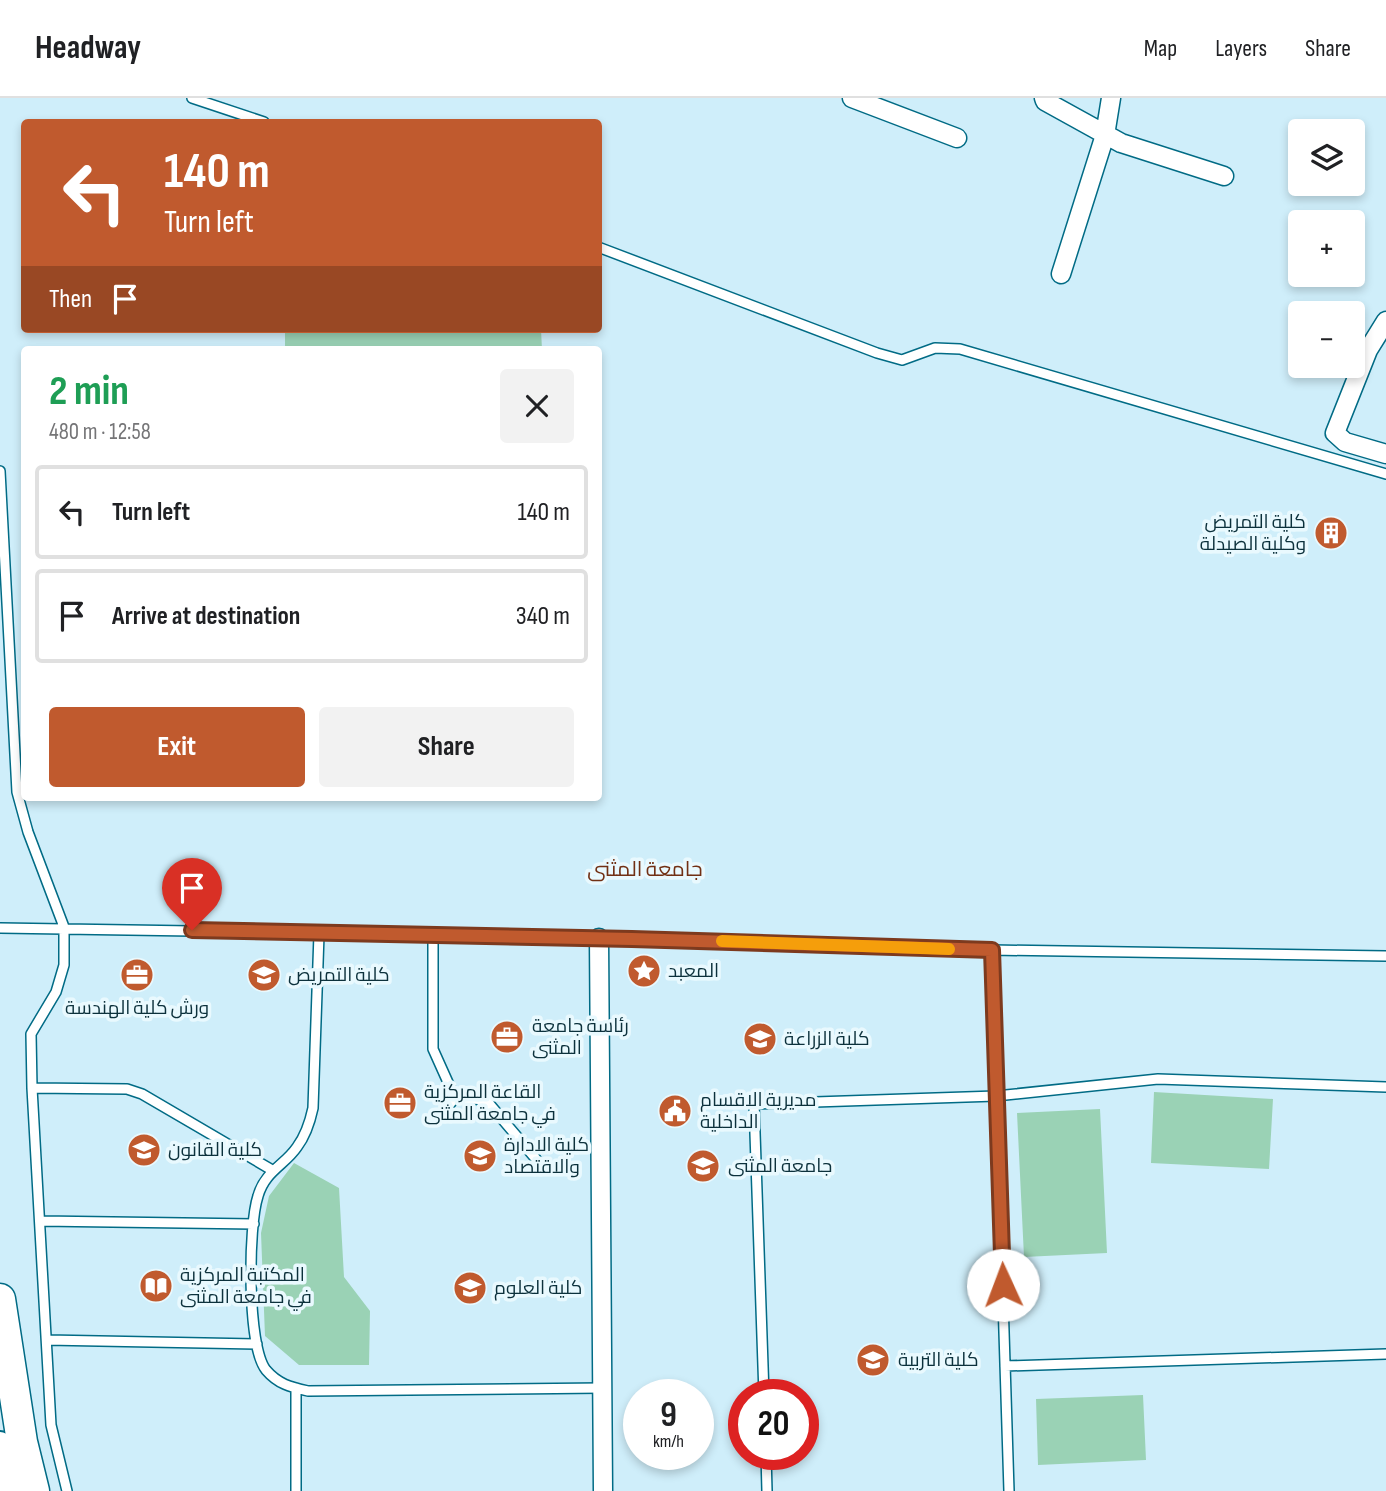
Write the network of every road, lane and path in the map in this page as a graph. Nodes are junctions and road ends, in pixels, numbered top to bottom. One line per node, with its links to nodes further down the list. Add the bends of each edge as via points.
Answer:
1 (192, 98): 5 (lane)
2 (852, 98): 7 (street)
3 (1044, 98): 6 (street)
4 (1111, 98): 6 (street)
5 (255, 119)
6 (1105, 135): 8 (street); 10 (street)
7 (957, 138)
8 (1224, 176)
9 (602, 249): 14 (lane, via 877,353 902,360 935,348 960,349)
10 (1060, 274)
11 (1386, 321): 12 (street, via 1368,350 1335,433 1345,442)
12 (1386, 454)
13 (0, 471): 15 (lane, via 17,792)
14 (1386, 474)
15 (64, 927): 16 (lane); 17 (lane); 23 (lane, via 64,965 56,992 32,1034)
16 (0, 928)
17 (319, 934): 18 (lane); 28 (lane, via 313,1108 296,1149)
18 (433, 936): 19 (lane); 25 (lane, via 433,1049)
19 (599, 938): 20 (lane); 38 (street)
20 (992, 950): 21 (lane); 24 (lane)
21 (1386, 956)
22 (1386, 1087): 24 (lane, via 1168,1078)
23 (32, 1088): 28 (lane, via 127,1089 142,1094); 29 (lane)
24 (996, 1096): 35 (lane); 36 (lane, via 754,1104)
25 (455, 1098): 26 (lane); 27 (lane, via 486,1100)
26 (437, 1119)
27 (536, 1159)
28 (272, 1170): 30 (lane, via 258,1196)
29 (41, 1221): 30 (lane); 32 (lane)
30 (254, 1224): 33 (lane, via 250,1274)
31 (0, 1299): 42 (highway)
32 (47, 1340): 33 (lane); 43 (lane, via 51,1425)
33 (257, 1343): 37 (lane, via 264,1368 282,1385)
34 (1386, 1354): 35 (lane)
35 (1005, 1367): 47 (lane)
36 (763, 1379)
37 (296, 1388): 38 (lane); 44 (lane)
38 (602, 1388): 45 (street)
39 (0, 1444): 41 (main road)
40 (766, 1470): 46 (lane)
41 (12, 1491)
42 (34, 1491)
43 (67, 1491)
44 (296, 1491)
45 (603, 1491)
46 (767, 1491)
47 (1009, 1491)

